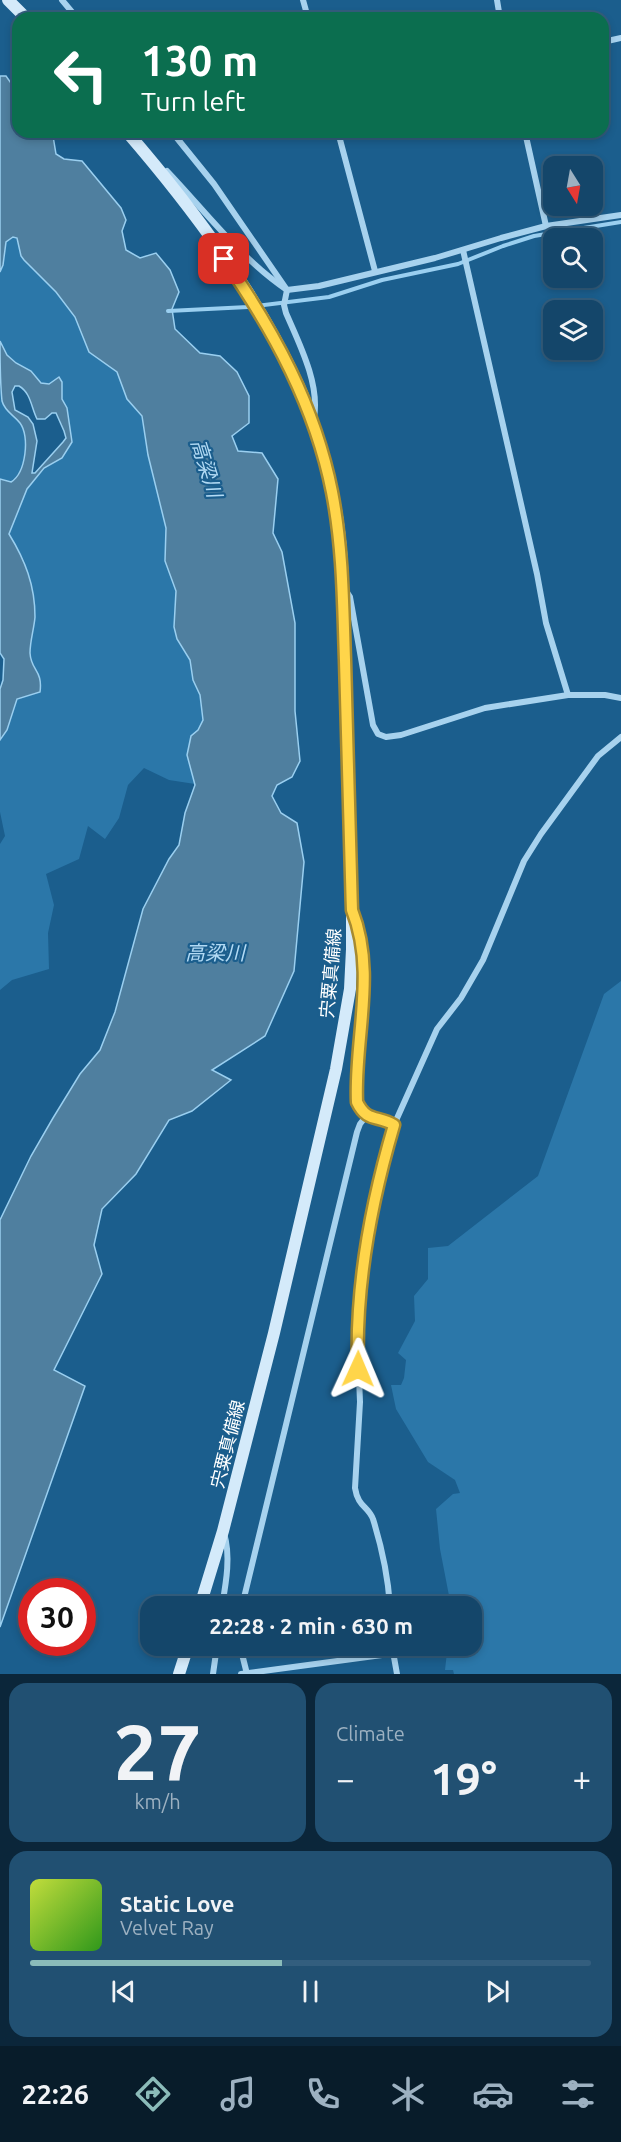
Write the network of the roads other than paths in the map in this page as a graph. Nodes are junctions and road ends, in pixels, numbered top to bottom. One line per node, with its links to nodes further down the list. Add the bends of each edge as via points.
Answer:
1 (8, 0): 3 (main road)
2 (62, 0): 4 (street)
3 (20, 12)
4 (72, 12)
5 (132, 138): 9 (main road, 宍粟真備線)
6 (177, 138): 14 (street, via 214,184)
7 (340, 138): 13 (street)
8 (526, 138): 11 (street)
9 (140, 148): 14 (street, via 161,165 236,248 264,275); 15 (main road, 宍粟真備線, via 250,296 298,383)
10 (621, 216): 11 (street)
11 (546, 226): 12 (street)
12 (463, 250): 13 (street); 17 (street, via 546,623)
13 (375, 271): 14 (street)
14 (287, 290): 15 (street, via 286,314 309,372 316,407)
15 (313, 424): 16 (main road, 宍粟真備線, via 332,492)
16 (342, 585): 17 (street, via 350,597 370,713 378,734 401,735 485,708); 20 (main road, 宍粟真備線)
17 (568, 695): 18 (street)
18 (621, 698)
19 (621, 737): 22 (street, via 598,756 524,861 483,960 437,1029)
20 (352, 910): 21 (street, via 359,927 364,994 357,1102); 23 (main road, 宍粟真備線, via 350,989 336,1069)
21 (367, 1115): 22 (street); 26 (street, via 357,1132)
22 (394, 1125): 27 (street, via 375,1199 364,1268 355,1488 357,1500 372,1516)
23 (223, 1532): 24 (main road, 宍粟真備線); 25 (street, via 227,1544)
24 (203, 1596)
25 (224, 1596)
26 (244, 1596)
27 (389, 1596)
28 (185, 1656): 33 (main road)
29 (216, 1656): 34 (street)
30 (242, 1656): 36 (street)
31 (375, 1656): 36 (street)
32 (394, 1656): 37 (street)
33 (179, 1674)
34 (213, 1674)
35 (241, 1674): 36 (street)
36 (247, 1674)
37 (397, 1674)

